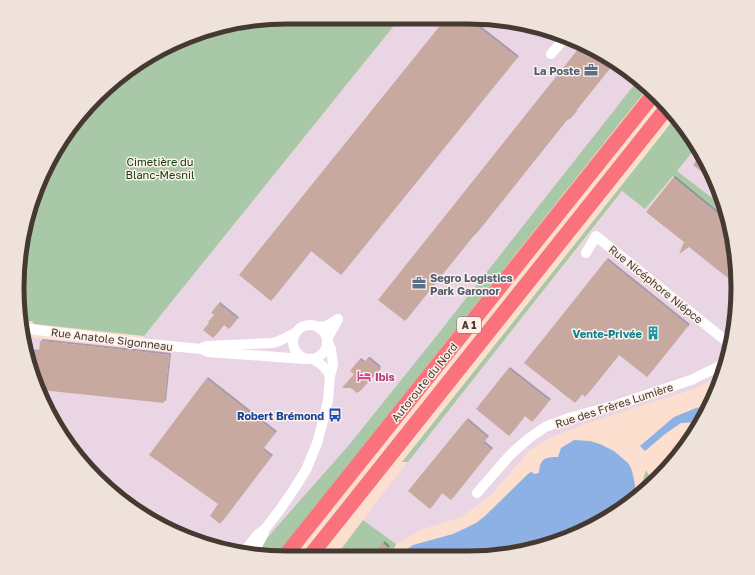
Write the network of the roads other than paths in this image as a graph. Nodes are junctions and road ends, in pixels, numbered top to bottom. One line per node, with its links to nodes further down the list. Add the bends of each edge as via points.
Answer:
1 (562, 42): 2 (street)
2 (551, 54)
3 (651, 98): 19 (highway, Autoroute du Nord / A 1)
4 (664, 112): 20 (highway, Autoroute du Nord / A 1)
5 (586, 253): 10 (street, Rue Nicéphore Niépce, via 596,236)
6 (318, 327): 8 (street, via 303,326); 9 (street); 9 (street, via 326,326 338,319)
7 (27, 329): 11 (street, Rue Anatole Sigonneau)
8 (295, 333): 11 (street, Rue Anatole Sigonneau, via 273,343 207,346); 12 (street, via 293,348 299,356)
9 (327, 340): 12 (street, via 322,355); 14 (street, via 333,360)
10 (726, 341)
11 (201, 349): 12 (street, Rue Anatole Sigonneau, via 208,352)
12 (308, 359): 14 (street, via 318,362 328,370)
13 (719, 367): 15 (street, Rue des Frères Lumière, via 691,380 545,427 528,438 510,455)
14 (330, 376): 16 (street, via 322,425 306,470)
15 (477, 492)
16 (265, 529): 17 (street); 18 (street)
17 (247, 548)
18 (256, 549)
19 (289, 551)
20 (314, 551)

